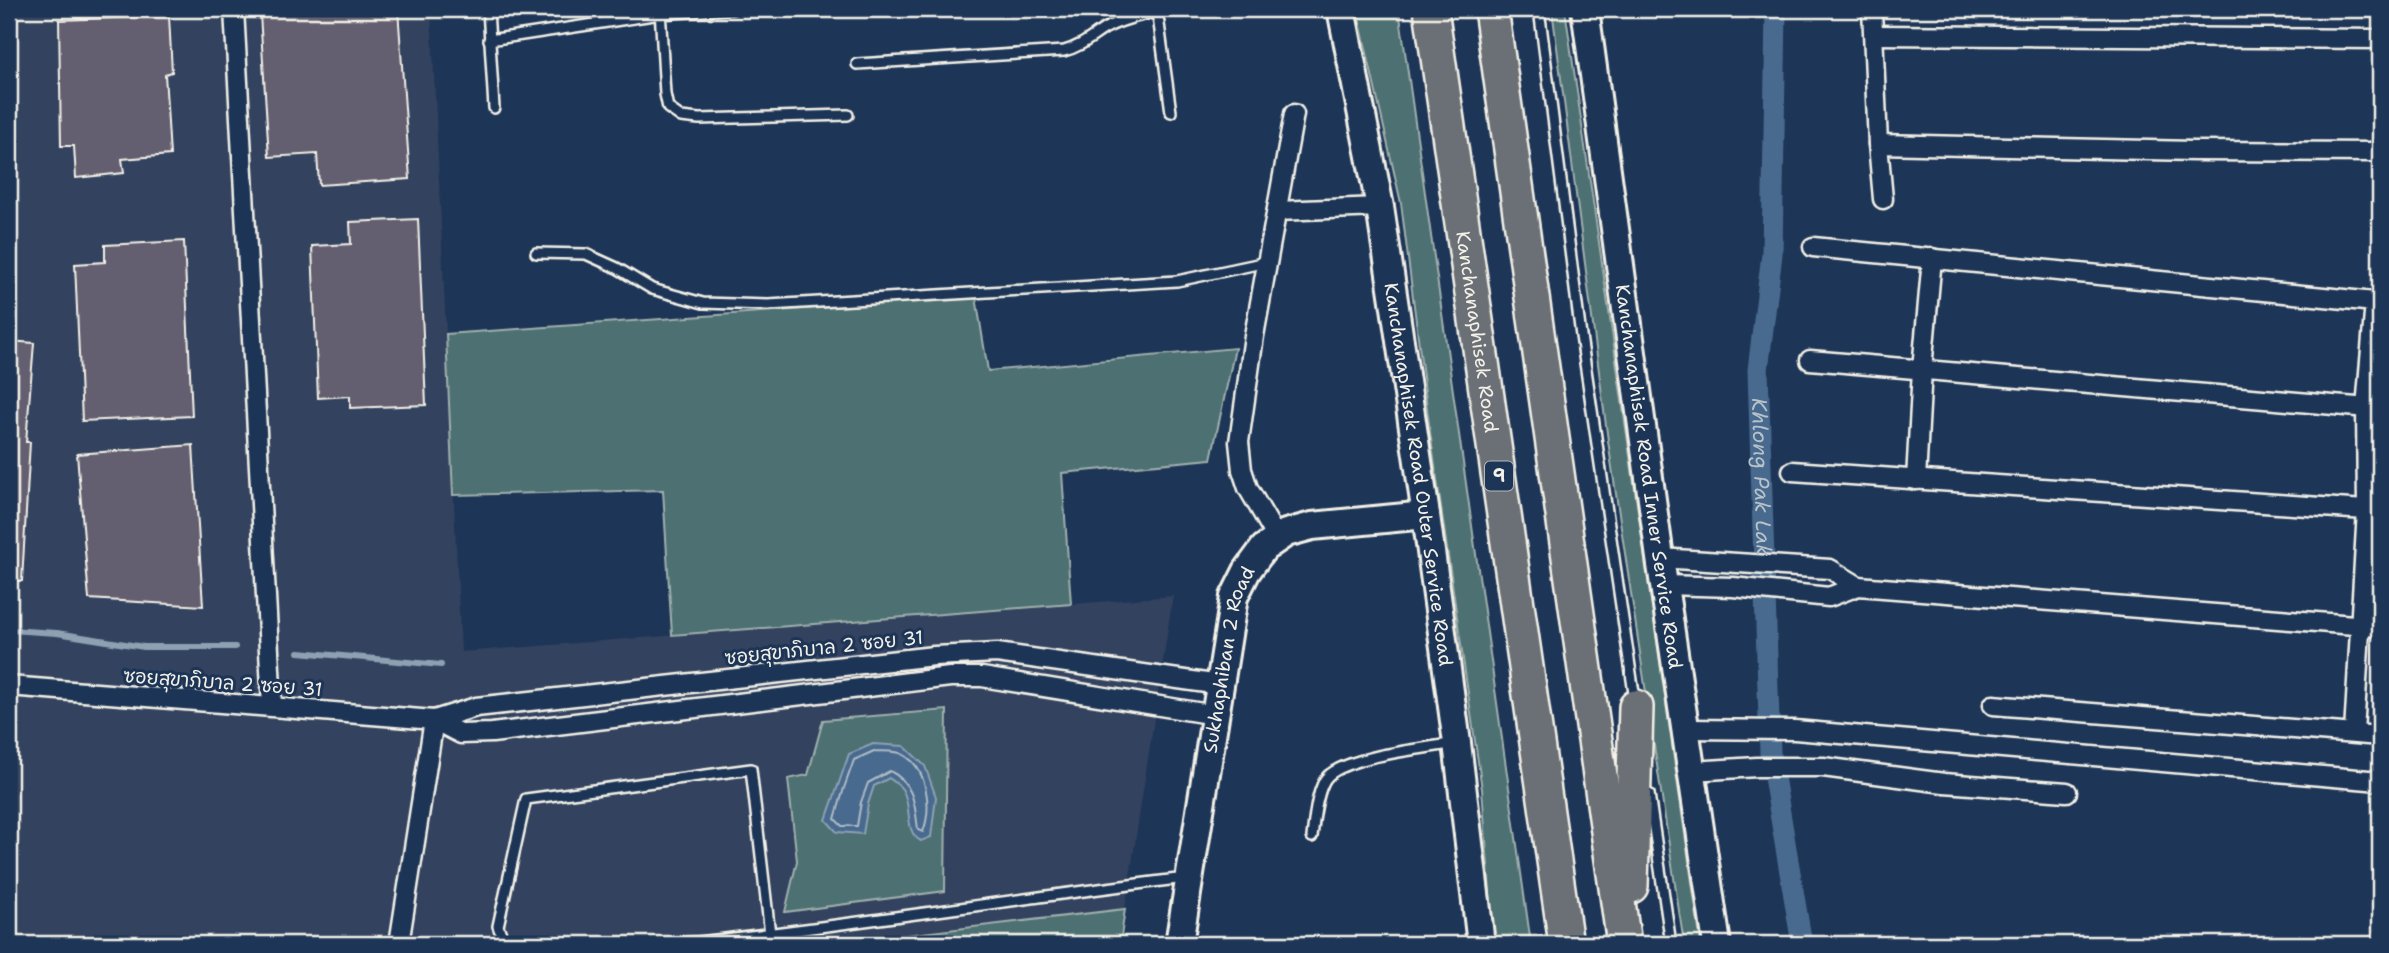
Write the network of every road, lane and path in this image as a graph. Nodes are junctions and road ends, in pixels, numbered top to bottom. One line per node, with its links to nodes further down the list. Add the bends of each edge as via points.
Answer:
1 (234, 9): 48 (street)
2 (488, 9): 14 (lane)
3 (732, 9): 11 (lane)
4 (1341, 9): 23 (main road, Kanchanaphisek Road Outer Service Road)
5 (1431, 9): 69 (highway, Kanchanaphisek Road / 9)
6 (1491, 9): 70 (highway)
7 (1539, 9): 49 (lane)
8 (1585, 9): 38 (main road, Kanchanaphisek Road Inner Service Road)
9 (1871, 9): 12 (street)
10 (1157, 10): 15 (lane, via 1104,29 1064,51); 17 (lane)
11 (660, 11): 14 (lane); 19 (lane, via 665,94 668,108 681,117)
12 (1874, 35): 13 (street); 20 (street)
13 (2380, 39)
14 (489, 40): 16 (lane)
15 (857, 64)
16 (494, 108)
17 (1171, 111)
18 (1294, 114): 24 (street)
19 (848, 115)
20 (1878, 144): 21 (street); 22 (street)
21 (2380, 152)
22 (1883, 199)
23 (1380, 207): 24 (street); 36 (main road, Kanchanaphisek Road Outer Service Road)
24 (1277, 211): 28 (street)
25 (1813, 247): 27 (street)
26 (537, 254): 28 (lane, via 586,254 652,289 703,303 768,305 1177,281)
27 (1932, 258): 29 (street); 31 (street)
28 (1267, 262): 37 (street, via 1239,442 1248,488)
29 (2378, 302): 32 (street)
30 (1810, 360): 31 (street)
31 (1922, 369): 32 (street); 34 (street)
32 (2373, 408): 35 (street)
33 (1792, 471): 34 (street)
34 (1916, 480): 35 (street)
35 (2374, 511): 41 (street)
36 (1426, 515): 37 (main road, Sukhaphiban 2 Road, via 1312,526); 55 (main road, Kanchanaphisek Road Outer Service Road)
37 (1278, 538): 44 (main road, Sukhaphiban 2 Road, via 1264,548 1234,597)
38 (1660, 558): 39 (main road, Kanchanaphisek Road Inner Service Road); 40 (street, via 1830,569)
39 (1664, 586): 40 (street, via 1733,587 1829,597); 52 (main road, Kanchanaphisek Road Inner Service Road)
40 (1858, 586): 41 (street)
41 (2359, 625): 42 (street); 53 (street)
42 (2380, 627)
43 (1058, 661): 44 (street, ซอยสุขาภิบาล 2 ซอย 31); 46 (street); 51 (street, ซอยสุขาภิบาล 2 ซอย 31, via 997,653 934,656 476,707)
44 (1220, 685): 50 (main road, Sukhaphiban 2 Road)
45 (9, 686): 48 (street, ซอยสุขาภิบาล 2 ซอย 31)
46 (1055, 689): 50 (street, ซอยสุขาภิบาล 2 ซอย 31); 51 (street, ซอยสุขาภิบาล 2 ซอย 31, via 982,677 950,677 492,733 461,734)
47 (1993, 705): 53 (street)
48 (272, 706): 51 (street, ซอยสุขาภิบาล 2 ซอย 31)
49 (1636, 707): 57 (lane); 71 (highway)
50 (1215, 715): 62 (main road, Sukhaphiban 2 Road)
51 (434, 720): 64 (street)
52 (1686, 729): 56 (main road, Kanchanaphisek Road Inner Service Road); 58 (street, via 1796,730)
53 (2354, 733): 54 (street)
54 (2380, 736)
55 (1457, 743): 61 (lane, via 1353,762 1327,776 1317,801); 68 (main road, Kanchanaphisek Road Outer Service Road)
56 (1692, 771): 60 (street, via 1823,767 1944,783); 73 (main road, Kanchanaphisek Road Inner Service Road)
57 (1646, 773)
58 (2380, 781)
59 (1647, 786): 72 (lane)
60 (2067, 792)
61 (1312, 837)
62 (1191, 878): 63 (lane); 67 (main road, Sukhaphiban 2 Road)
63 (770, 934): 65 (lane, via 751,769 526,799 498,926); 66 (lane)
64 (398, 944)
65 (505, 944)
66 (680, 944)
67 (1179, 944)
68 (1481, 944)
69 (1566, 944)
70 (1623, 944)
71 (1630, 944)
72 (1671, 944)
73 (1717, 944)

